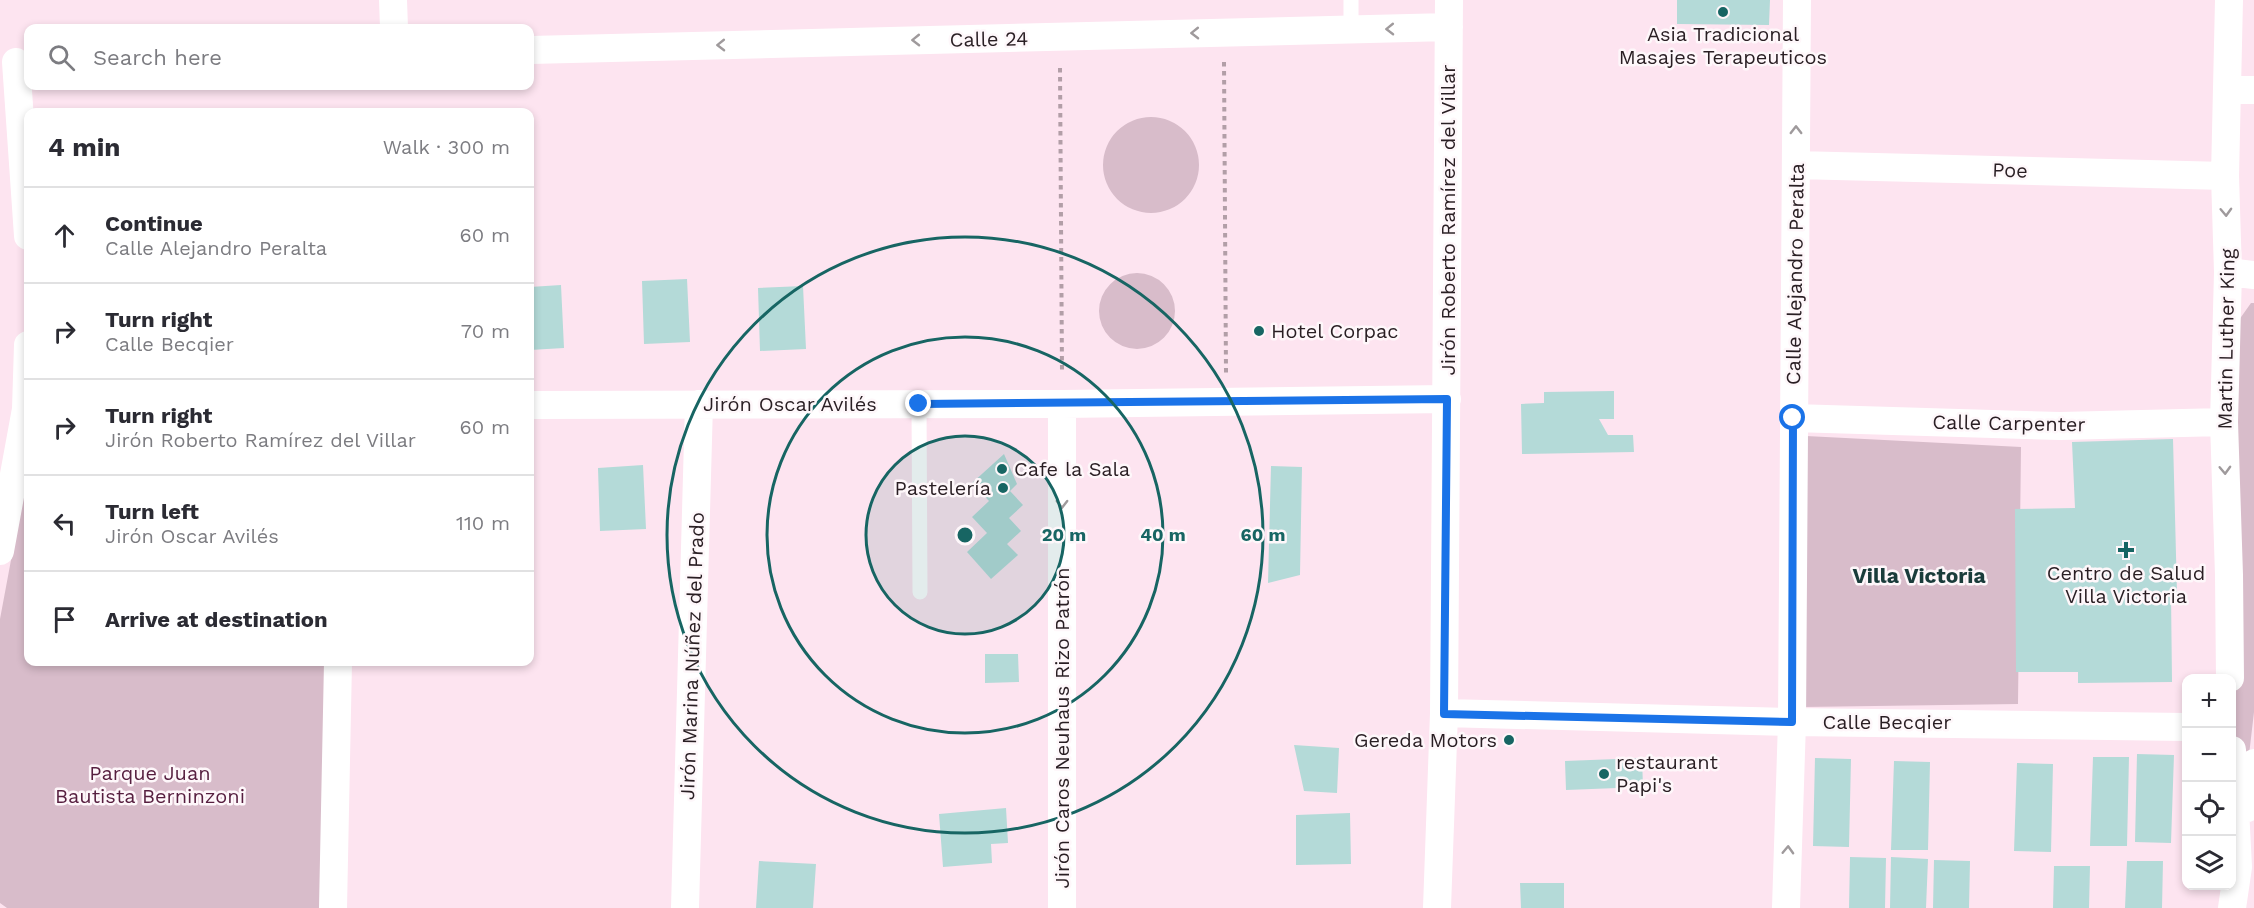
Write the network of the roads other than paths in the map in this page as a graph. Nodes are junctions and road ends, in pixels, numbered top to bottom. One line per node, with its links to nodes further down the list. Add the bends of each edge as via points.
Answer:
1 (393, 0): 6 (street)
2 (1352, 0): 7 (lane)
3 (1797, 0): 11 (street, Calle Alejandro Peralta, one-way to 3)
4 (2229, 0): 10 (street, Martin Luther King)
5 (1449, 14): 7 (street, Calle 24, one-way to 7); 15 (street, Jirón Roberto Ramírez del Villar)
6 (394, 24)
7 (1351, 30): 8 (street, Calle 24, one-way to 8)
8 (534, 50)
9 (15, 62): 13 (street)
10 (2241, 90): 12 (street, Martin Luther King)
11 (1796, 165): 12 (street, Poe); 20 (street, Calle Alejandro Peralta)
12 (2224, 176): 14 (street, Martin Luther King, one-way to 14)
13 (24, 182)
14 (2241, 273): 21 (street, Martin Luther King)
15 (1447, 399): 18 (street, Jirón Oscar Avilés); 27 (street, Jirón Roberto Ramírez del Villar)
16 (699, 404): 17 (street, Jirón Oscar Avilés); 19 (street, Jirón Oscar Avilés); 34 (street, Jirón Marina Núñez del Prado)
17 (919, 404): 18 (street, Jirón Oscar Avilés); 24 (lane)
18 (1062, 404): 35 (street, Jirón Caros Neuhaus Rizo Patrón, one-way to 35)
19 (534, 405)
20 (1793, 418): 21 (street, Calle Carpenter, via 2060,426); 28 (street, Calle Alejandro Peralta)
21 (2224, 422): 26 (street, Martin Luther King, one-way to 26)
22 (24, 425): 23 (street)
23 (0, 551)
24 (920, 592)
25 (338, 666): 33 (street)
26 (2230, 674)
27 (1444, 714): 28 (street, Calle Becqier); 36 (street, Jirón Roberto Ramírez del Villar)
28 (1792, 722): 29 (street, Calle Becqier); 37 (street, Calle Alejandro Peralta, one-way to 28)
29 (2182, 727)
30 (2254, 762): 32 (street)
31 (2236, 782): 32 (street)
32 (2246, 868): 38 (street)
33 (333, 908)
34 (685, 908)
35 (1062, 908)
36 (1437, 908)
37 (1786, 908)
38 (2232, 908)

